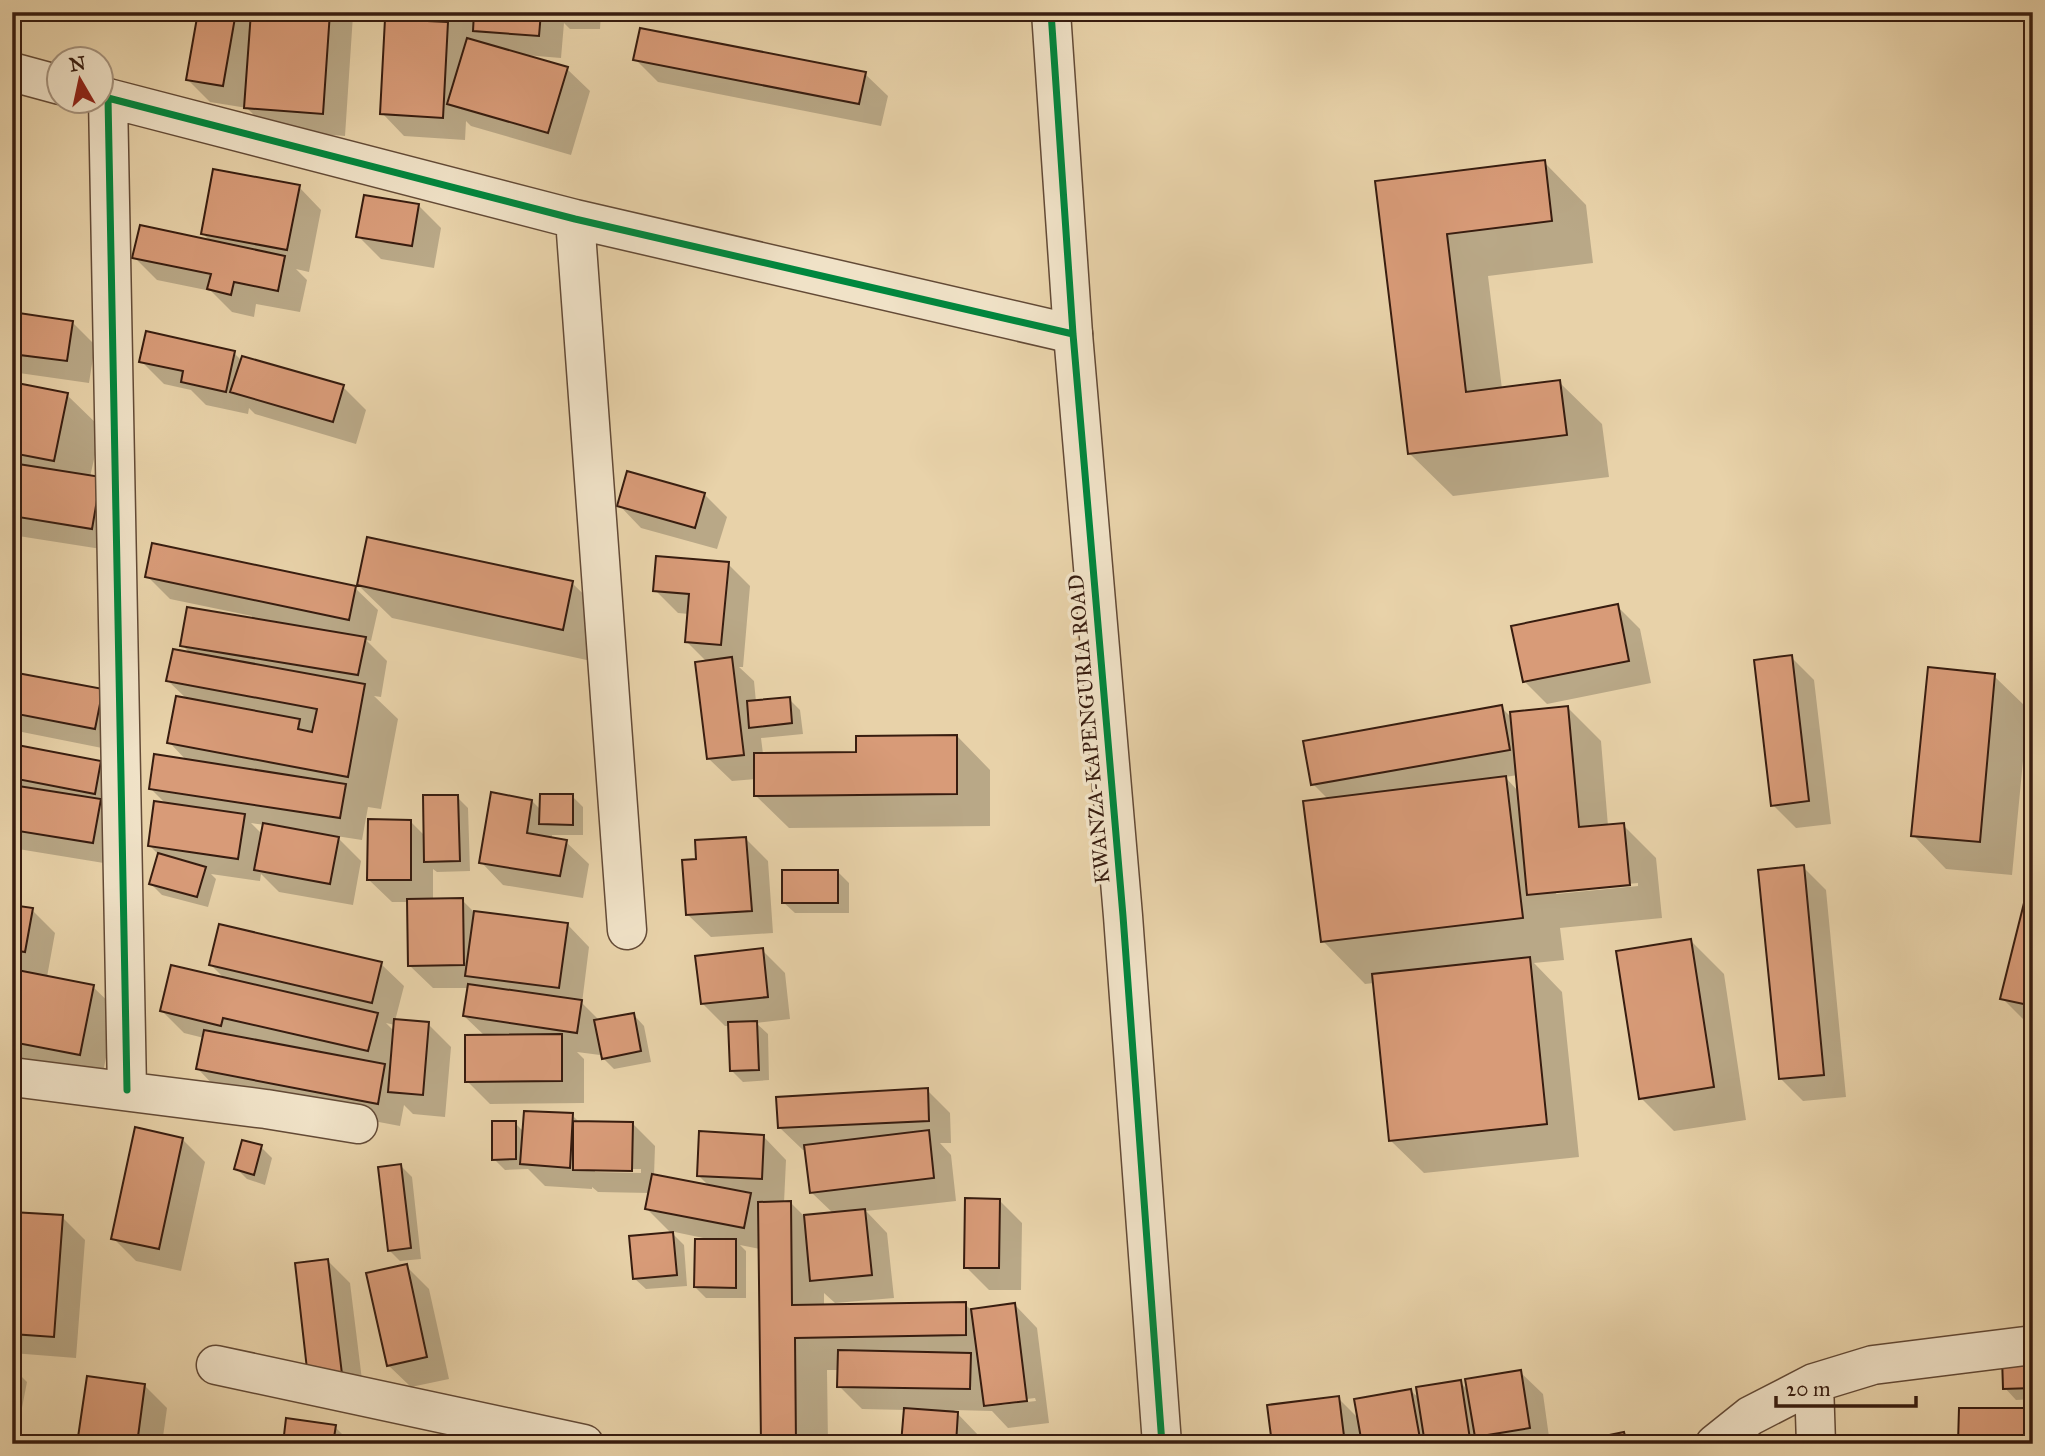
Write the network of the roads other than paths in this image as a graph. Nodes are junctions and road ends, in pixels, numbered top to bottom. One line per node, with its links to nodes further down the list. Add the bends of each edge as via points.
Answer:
1 (1051, 12): 7 (street, KWANZA-KAPENGURIA ROAD)
2 (12, 72): 3 (street)
3 (46, 81)
4 (116, 100): 6 (street)
5 (105, 116): 10 (street)
6 (575, 219): 7 (street); 8 (street)
7 (1073, 334): 16 (street, KWANZA-KAPENGURIA ROAD, via 1123,916)
8 (627, 930)
9 (12, 1077): 10 (street)
10 (127, 1090): 11 (street)
11 (358, 1124)
12 (2033, 1345): 14 (street, via 1873,1365)
13 (216, 1365): 15 (street)
14 (1814, 1383): 17 (street, via 1750,1416); 18 (street)
15 (584, 1444)
16 (1161, 1444)
17 (1715, 1444)
18 (1816, 1444)

